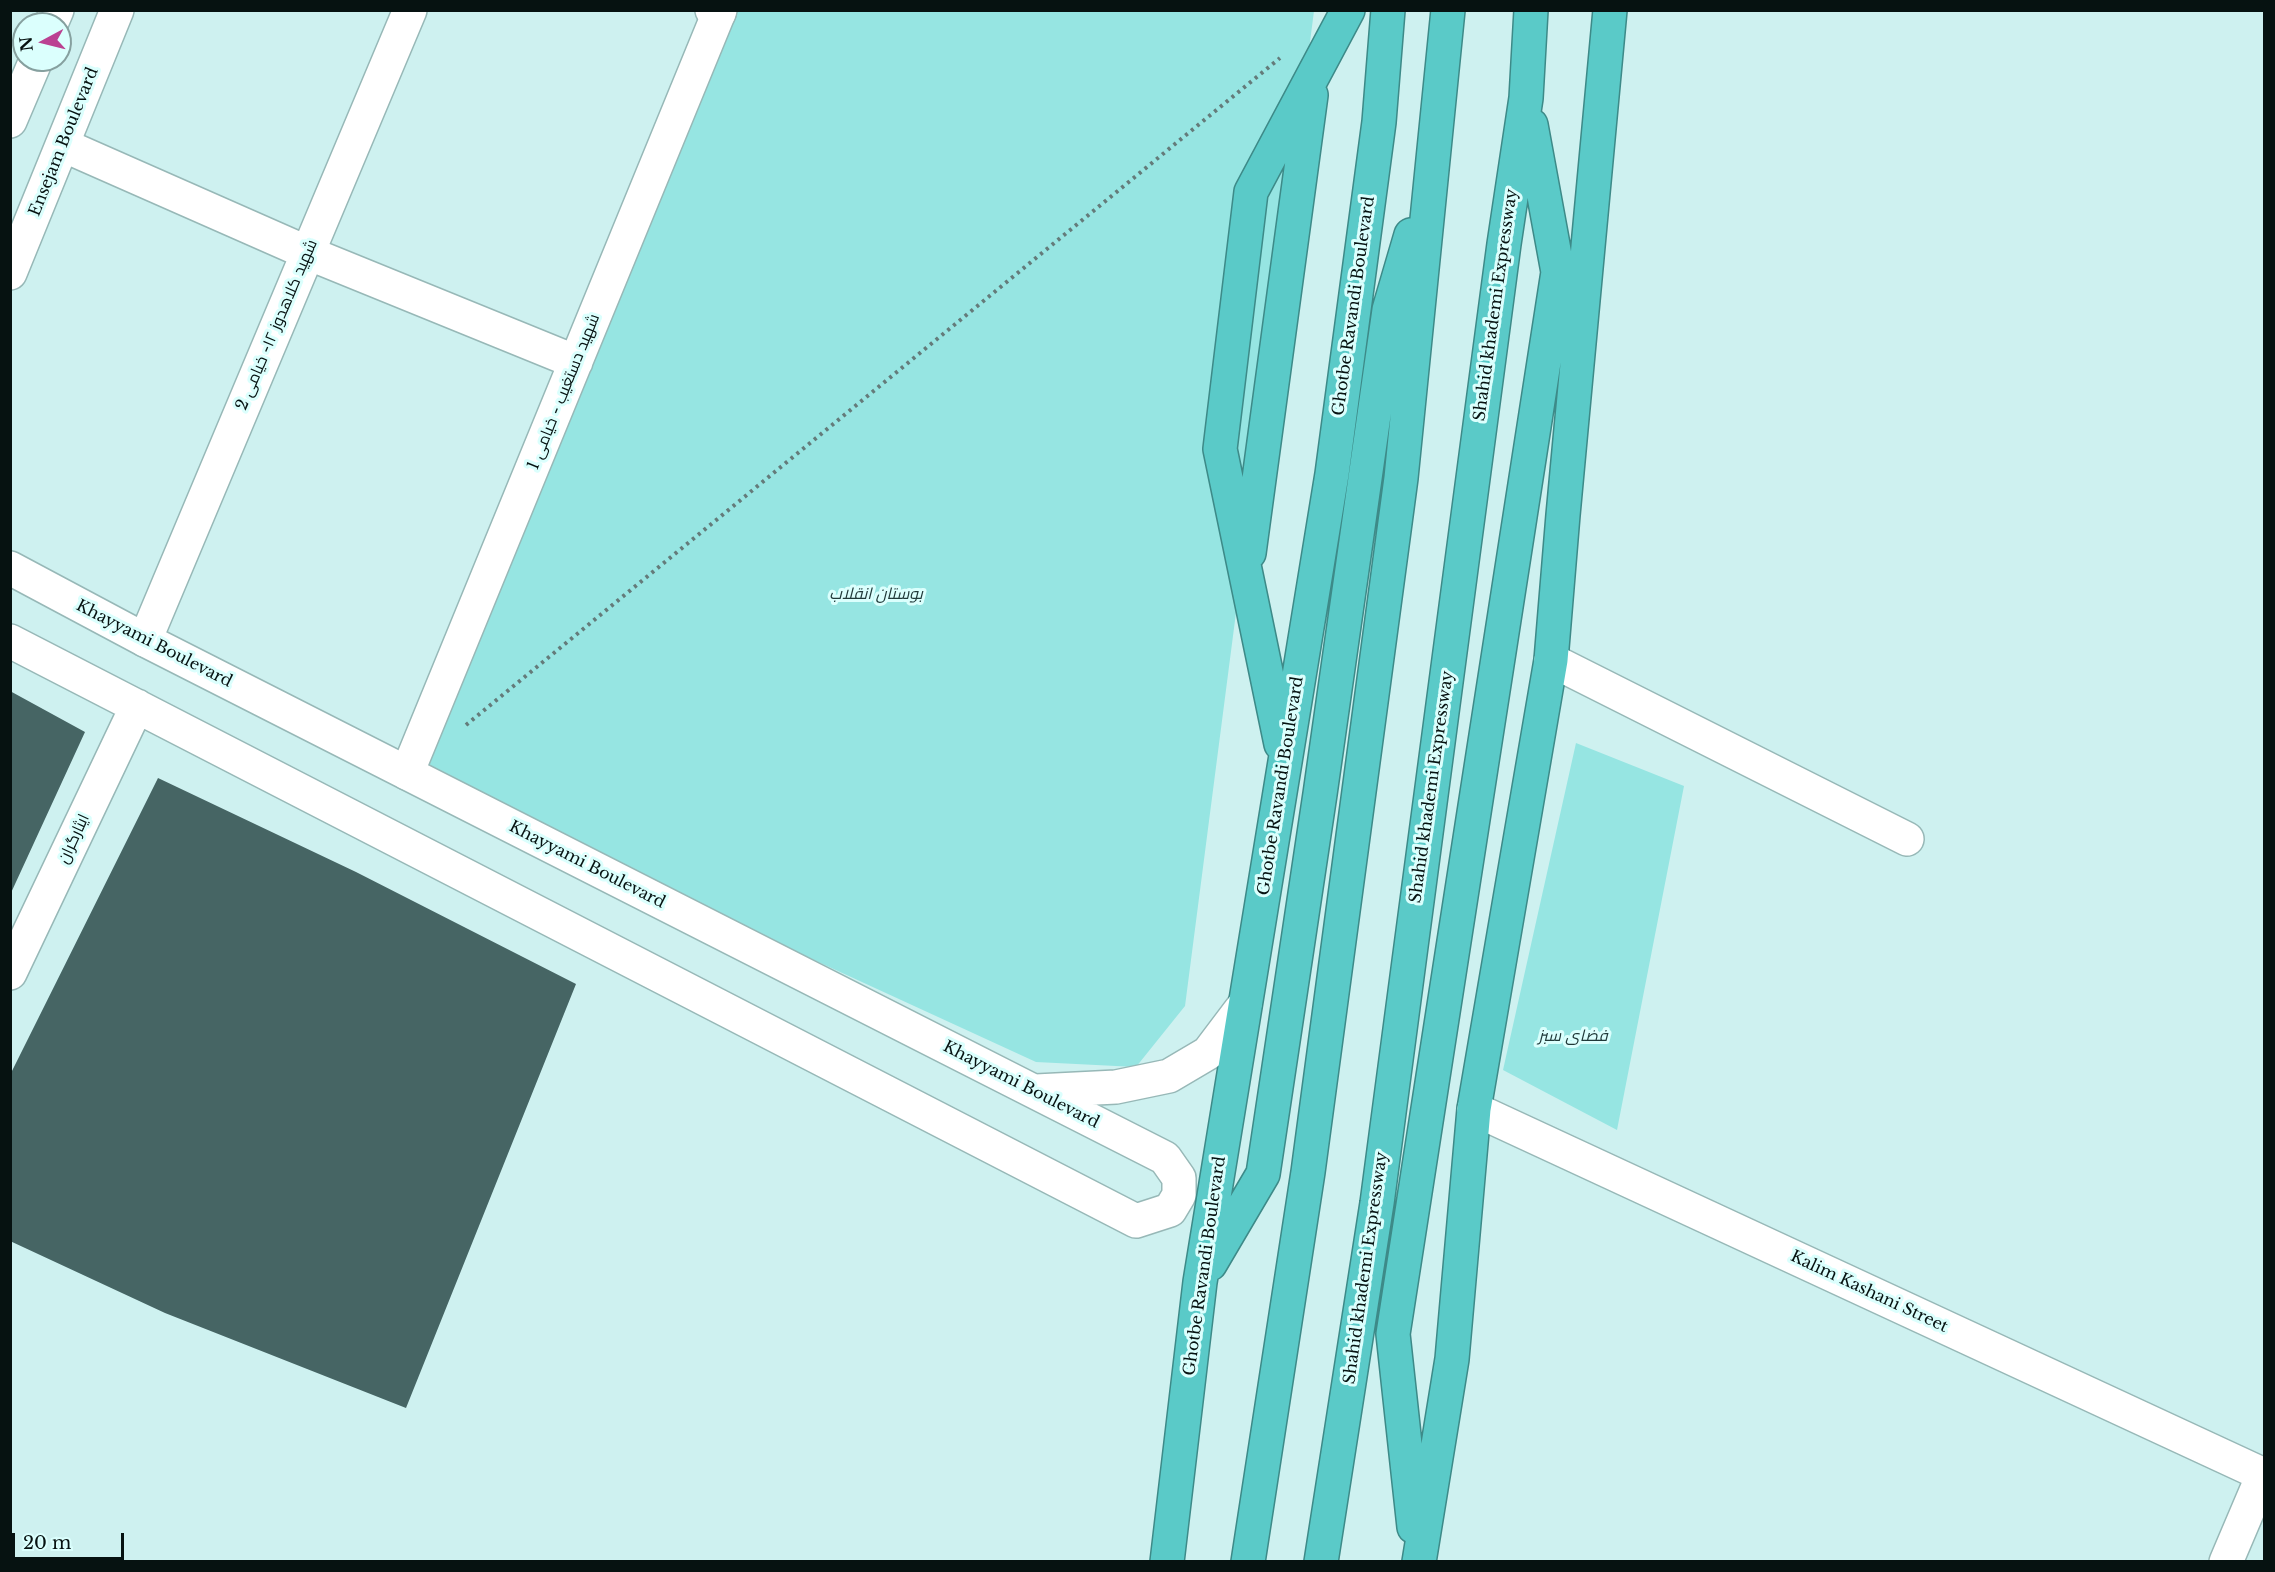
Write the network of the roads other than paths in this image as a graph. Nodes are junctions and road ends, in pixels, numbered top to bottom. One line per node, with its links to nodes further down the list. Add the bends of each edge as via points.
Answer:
1 (117, 10): 13 (street, Ensejam Boulevard)
2 (410, 10): 15 (street, شهید کلاهدوز ۱۲- خیامی 2)
3 (1348, 10): 10 (highway)
4 (1388, 10): 24 (highway, Ghotbe Ravandi Boulevard, via 1379,122 1333,462)
5 (1448, 10): 14 (highway)
6 (1531, 10): 11 (highway, Shahid khademi Expressway)
7 (1610, 10): 22 (highway)
8 (717, 12): 17 (street, شهید دستغیب - خیامی 1)
9 (31, 72): 12 (street)
10 (1314, 73): 19 (highway); 19 (highway, via 1251,192 1220,449)
11 (1526, 98): 35 (highway, Shahid khademi Expressway, via 1377,1203); 36 (highway, via 1558,272 1393,1334)
12 (11, 119)
13 (63, 145): 15 (street); 16 (street, Ensejam Boulevard)
14 (1433, 159): 31 (highway, via 1389,310 1263,1174); 34 (highway, via 1401,478 1308,1172)
15 (308, 253): 17 (street); 21 (street, شهید کلاهدوز ۱۲- خیامی 2)
16 (10, 273)
17 (576, 362): 25 (street, شهید دستغیب - خیامی 1)
18 (10, 568): 21 (street, Khayyami Boulevard)
19 (1246, 577): 24 (highway)
20 (10, 640): 23 (street)
21 (145, 640): 25 (street, Khayyami Boulevard)
22 (1551, 660): 26 (street); 30 (highway)
23 (137, 706): 27 (street, ایثارگران); 29 (street, Khayyami Boulevard, via 1137,1221 1170,1210 1179,1196 1179,1178 1165,1158)
24 (1285, 763): 28 (highway, Ghotbe Ravandi Boulevard)
25 (407, 773): 29 (street, Khayyami Boulevard)
26 (1907, 839)
27 (10, 973)
28 (1245, 1004): 29 (street, via 1208,1053 1169,1076 1116,1087); 31 (highway, Ghotbe Ravandi Boulevard)
29 (1034, 1091)
30 (1474, 1109): 32 (street, Kalim Kashani Street); 36 (highway, via 1452,1359)
31 (1200, 1282): 33 (highway, Ghotbe Ravandi Boulevard)
32 (2264, 1475): 37 (street)
33 (1167, 1562)
34 (1248, 1562)
35 (1321, 1562)
36 (1418, 1562)
37 (2226, 1562)

